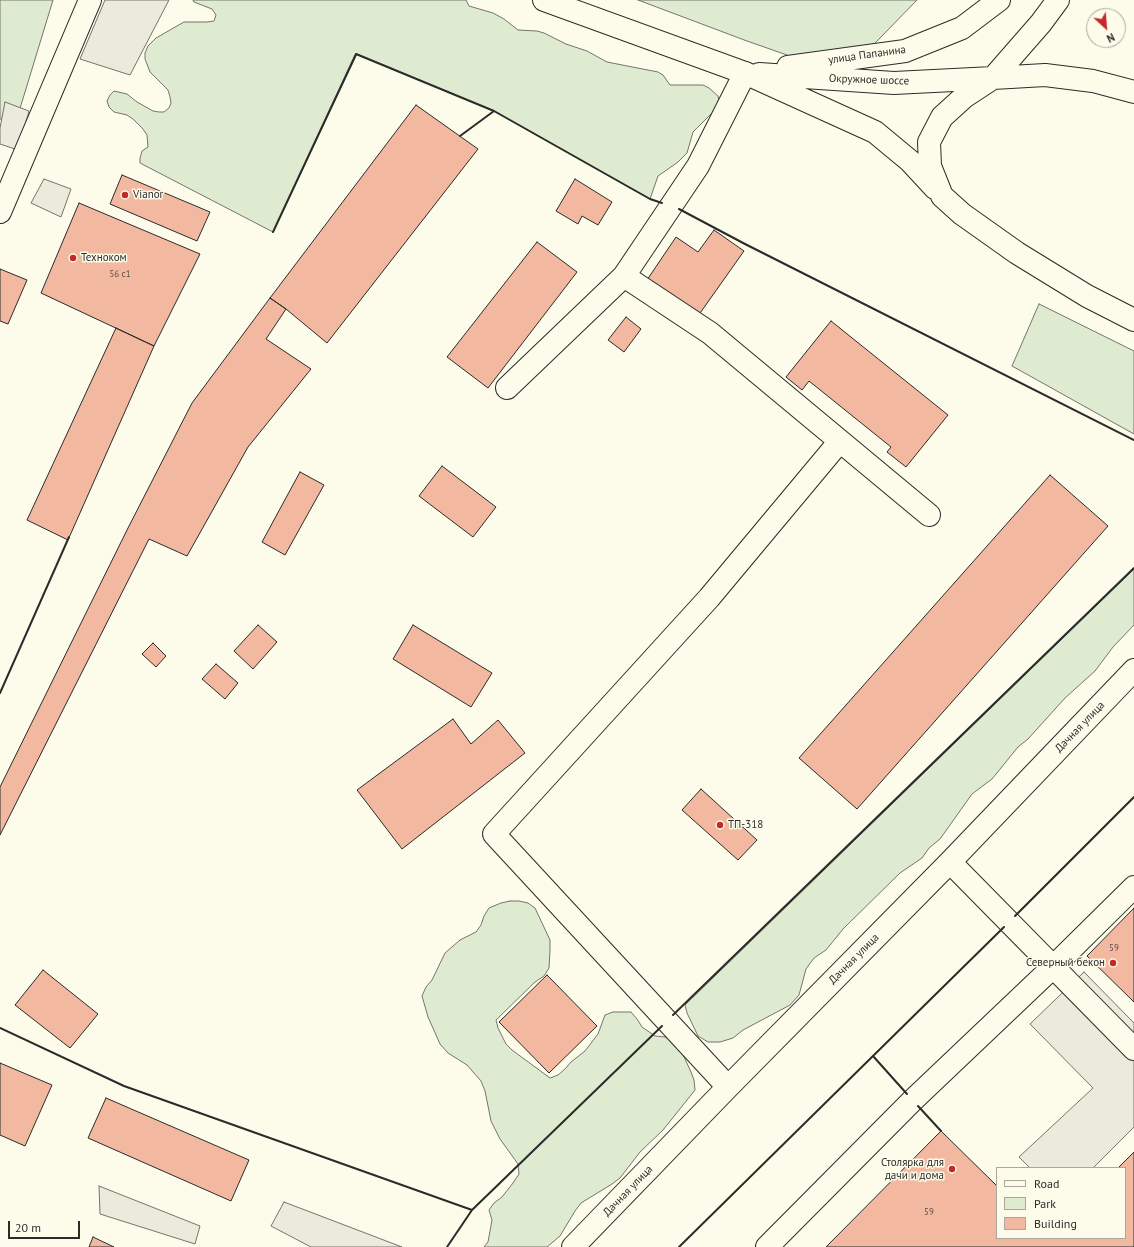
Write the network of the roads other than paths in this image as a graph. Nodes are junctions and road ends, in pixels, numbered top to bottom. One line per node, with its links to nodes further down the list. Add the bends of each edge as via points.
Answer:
1 (90, 0): 9 (main road)
2 (544, 0): 5 (main road, Окружное шоссе)
3 (999, 0): 5 (main road, улица Папанина, via 962,28 905,51)
4 (1058, 0): 6 (main road, via 1042,23)
5 (745, 73): 6 (main road, Окружное шоссе, via 894,83); 8 (main road, Окружное шоссе, via 875,132 910,161); 10 (main road, via 698,166)
6 (993, 78): 7 (main road, Окружное шоссе, via 1044,75 1093,81); 8 (main road, Окружное шоссе, via 964,97 942,117 929,142 930,166)
7 (1134, 92)
8 (942, 196): 11 (main road, Окружное шоссе, via 962,214 1017,253 1086,296)
9 (0, 212)
10 (624, 276): 12 (main road); 13 (main road, via 710,333)
11 (1134, 320)
12 (507, 388)
13 (840, 441): 14 (main road); 20 (main road, via 709,598 494,834)
14 (929, 515)
15 (1134, 670): 16 (main road, Дачная улица)
16 (950, 862): 18 (main road); 20 (main road, Дачная улица)
17 (1134, 887): 18 (main road)
18 (1053, 967): 19 (main road); 22 (main road, via 913,1100)
19 (1134, 1049)
20 (728, 1087): 21 (main road, Дачная улица)
21 (574, 1247)
22 (767, 1247)

